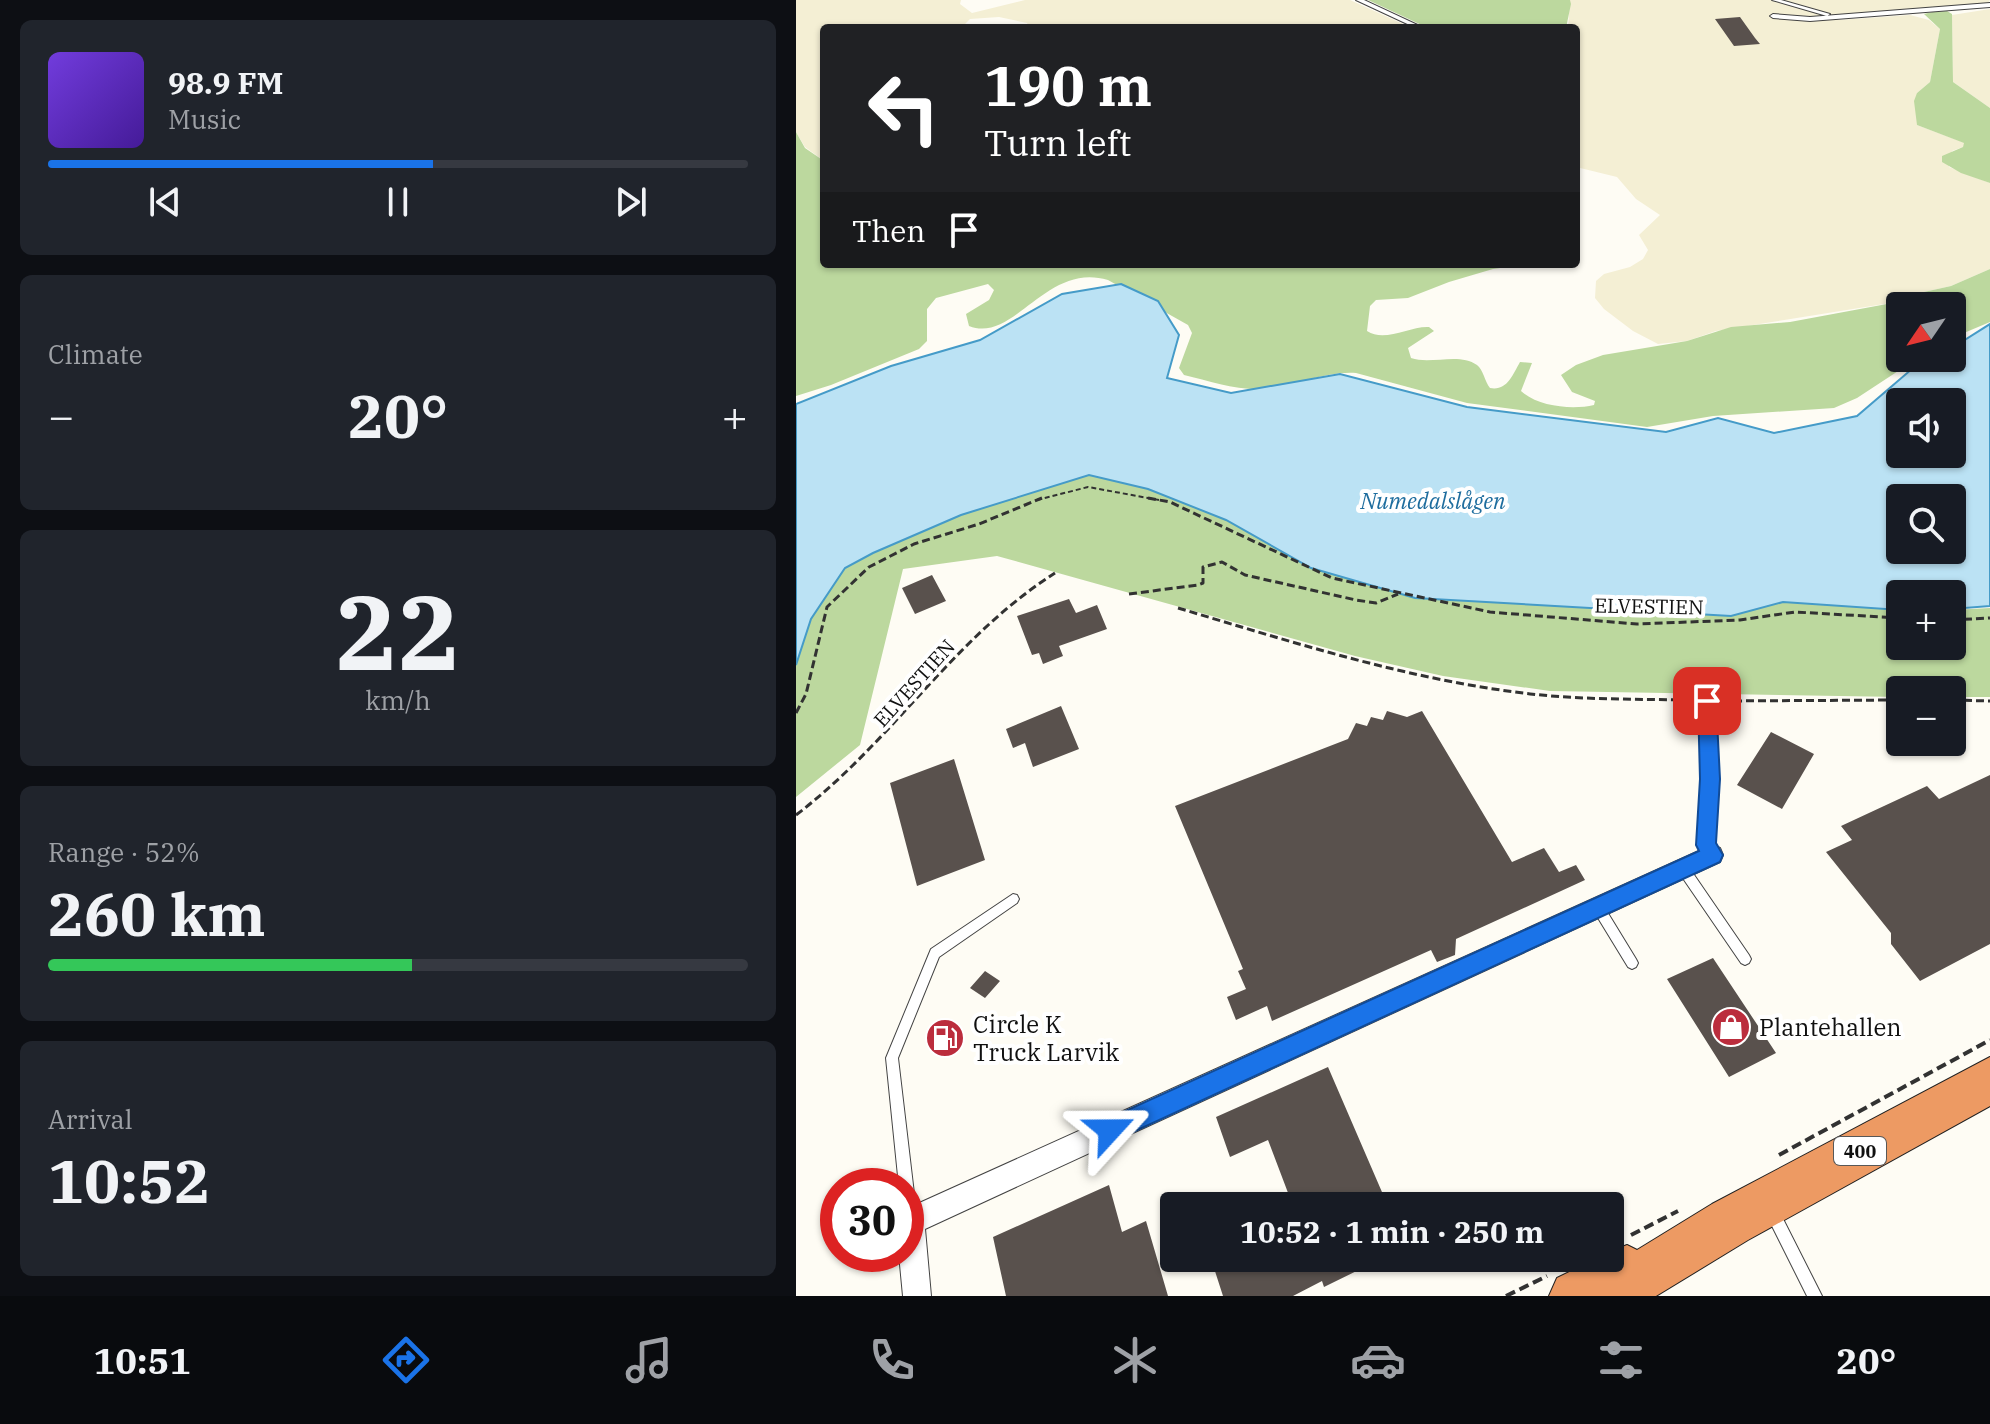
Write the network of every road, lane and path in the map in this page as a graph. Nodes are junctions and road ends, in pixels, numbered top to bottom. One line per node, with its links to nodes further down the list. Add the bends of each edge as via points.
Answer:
1 (1359, 0): 6 (lane)
2 (1775, 0): 5 (lane)
3 (1990, 5): 5 (lane)
4 (1773, 16): 5 (lane)
5 (1837, 17)
6 (1412, 24)
7 (1055, 573): 19 (path, ELVESTIEN, via 1004,607 887,736)
8 (1129, 594): 9 (path, via 1198,585 1203,583 1203,567 1222,562 1245,575 1356,600 1376,603)
9 (1399, 594): 11 (path, ELVESTIEN, via 1490,612 1637,624 1795,612); 18 (path, ELVESTIEN, via 1332,578 1170,502 1102,488 1073,489 914,544 869,567 827,607 806,694)
10 (1178, 608): 16 (path, via 1373,665 1471,686 1554,696)
11 (1886, 617)
12 (1990, 618): 13 (path)
13 (1966, 619)
14 (1886, 700): 16 (path)
15 (1966, 700): 17 (path)
16 (1707, 701): 20 (lane, via 1706,845)
17 (1990, 701)
18 (796, 713)
19 (796, 815)
20 (1712, 855): 21 (street)
21 (1684, 870): 23 (street); 24 (lane)
22 (1013, 899): 28 (lane, via 935,953 892,1058)
23 (1599, 909): 25 (lane); 30 (street)
24 (1745, 959)
25 (1632, 963)
26 (1990, 1040): 29 (path)
27 (1990, 1080): 29 (highway, 400)
28 (904, 1168)
29 (1739, 1197): 31 (path); 33 (highway, 400); 36 (highway, 400); 37 (lane)
30 (924, 1215)
31 (1624, 1239)
32 (915, 1272): 34 (street)
33 (1566, 1283): 35 (path)
34 (917, 1296)
35 (1506, 1296)
36 (1608, 1296)
37 (1815, 1296)

